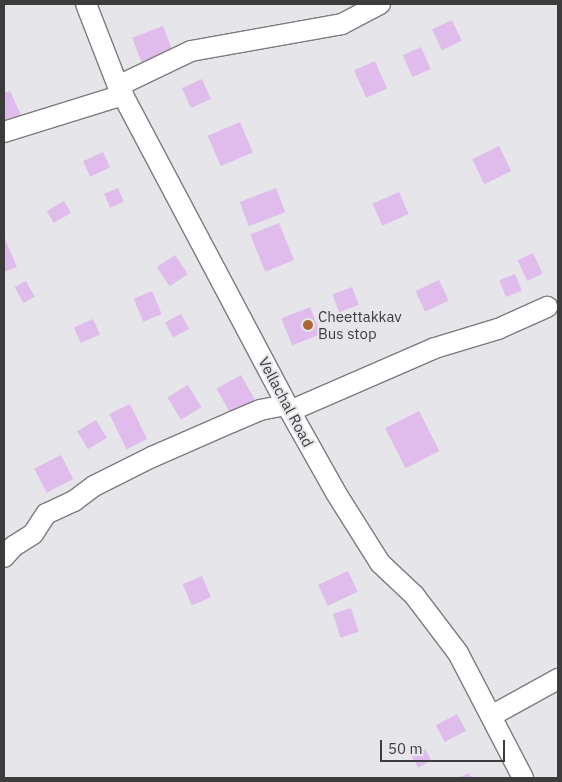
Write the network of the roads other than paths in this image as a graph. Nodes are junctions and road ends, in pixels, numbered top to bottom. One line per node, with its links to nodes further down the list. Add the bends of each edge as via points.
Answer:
1 (86, 4): 3 (street, Vellachal Road)
2 (380, 4): 3 (street, via 342,24 191,51)
3 (121, 90): 4 (street); 6 (street, Vellachal Road)
4 (4, 132)
5 (546, 307): 6 (street, via 498,329 426,352)
6 (288, 408): 7 (street, via 260,410 152,456 94,486 74,501 46,514 33,534); 9 (street, Vellachal Road, via 380,563 414,595 458,653)
7 (4, 557)
8 (558, 679): 9 (street)
9 (491, 716): 10 (street, Vellachal Road)
10 (523, 778)

